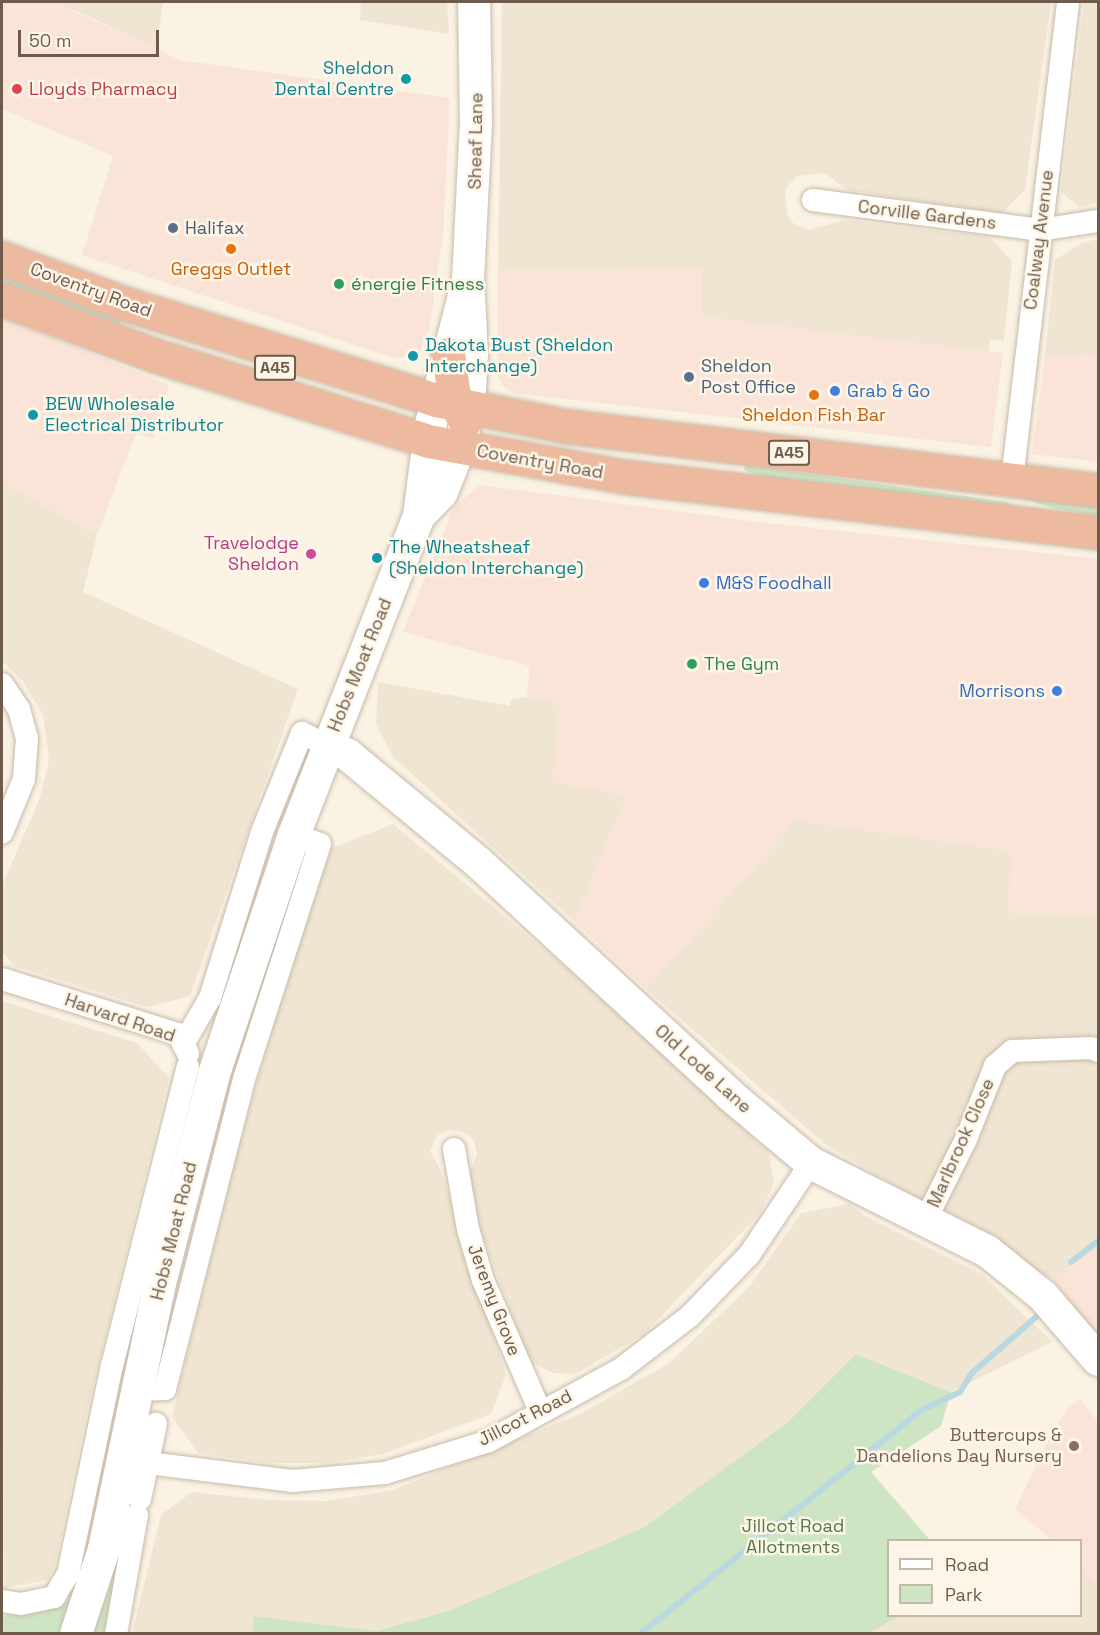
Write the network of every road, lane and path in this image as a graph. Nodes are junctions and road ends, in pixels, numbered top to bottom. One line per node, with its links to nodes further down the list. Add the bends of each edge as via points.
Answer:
1 (474, 2): 8 (street, Sheaf Lane, via 476,124)
2 (1068, 2): 5 (street, Coalway Avenue)
3 (813, 201): 5 (street, Corville Gardens)
4 (1098, 221): 5 (street, Corville Gardens)
5 (1040, 230): 11 (street, Coalway Avenue)
6 (2, 258): 9 (highway, Coventry Road / A45, via 123,303 176,334)
7 (2, 299): 9 (highway, Coventry Road / A45, via 154,355)
8 (460, 354): 9 (highway)
9 (449, 427): 11 (highway, Coventry Road / A45, via 566,426 650,437 710,459); 11 (highway, Coventry Road / A45, via 627,477 741,489); 15 (street, Hobs Moat Road)
10 (1098, 490): 11 (highway, Coventry Road / A45)
11 (1017, 501): 12 (highway); 13 (highway, Coventry Road / A45)
12 (1098, 526)
13 (1098, 532)
14 (2, 684): 16 (street, via 19,709 27,738 24,779)
15 (328, 746): 17 (street, Hobs Moat Road); 19 (street, Hobs Moat Road, via 302,733 262,832); 24 (street, Old Lode Lane, via 348,755 479,863 730,1095)
16 (2, 833)
17 (294, 835): 19 (street, Hobs Moat Road); 27 (street, Hobs Moat Road, via 320,844 244,1079)
18 (2, 979): 20 (street, Harvard Road, via 178,1034)
19 (223, 1000): 20 (street, Hobs Moat Road); 22 (street, Hobs Moat Road)
20 (185, 1041): 22 (street, Harvard Road)
21 (1098, 1051): 25 (street, Marlbrook Close, via 1012,1051 995,1066 966,1139)
22 (200, 1075): 27 (street, Hobs Moat Road); 31 (street, Hobs Moat Road, via 112,1366 68,1574 54,1597 31,1603)
23 (454, 1149): 28 (street, Jeremy Grove, via 468,1229 483,1280)
24 (811, 1163): 25 (street, Old Lode Lane); 28 (street, Jillcot Road, via 749,1255 690,1316 621,1369)
25 (925, 1221): 26 (street, Old Lode Lane, via 987,1251 1015,1271 1069,1323)
26 (1098, 1360)
27 (151, 1390): 32 (street, Hobs Moat Road)
28 (540, 1411): 30 (street, Jillcot Road, via 489,1441 385,1473 292,1481)
29 (156, 1424): 30 (street)
30 (147, 1463): 33 (street)
31 (2, 1601)
32 (76, 1634)
33 (116, 1634)

